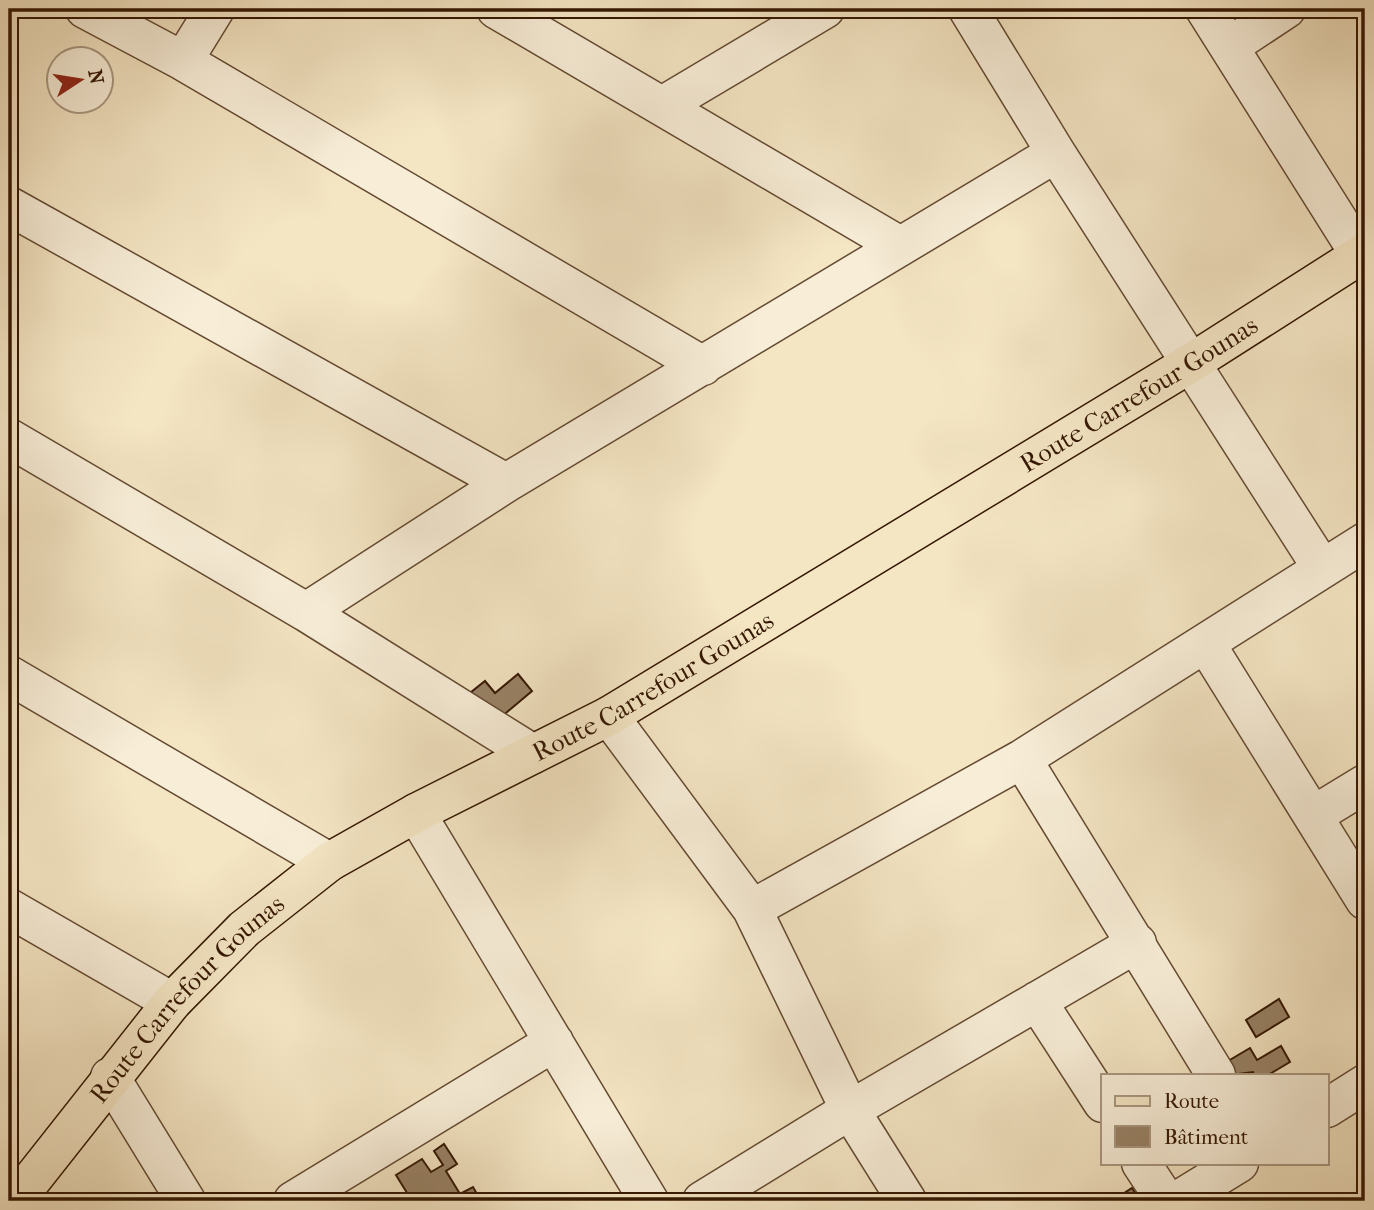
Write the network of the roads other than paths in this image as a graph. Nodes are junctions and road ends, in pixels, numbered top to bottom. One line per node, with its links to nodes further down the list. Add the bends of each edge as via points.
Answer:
1 (85, 9): 9 (street)
2 (215, 9): 9 (street)
3 (496, 9): 10 (street)
4 (824, 9): 10 (street)
5 (968, 9): 11 (street)
6 (1205, 9): 8 (street)
7 (1286, 9): 8 (street)
8 (1230, 46): 14 (street)
9 (183, 61): 16 (street)
10 (662, 106): 13 (street)
11 (1056, 153): 13 (street); 15 (street)
12 (9, 206): 18 (street)
13 (900, 246): 16 (street)
14 (1363, 253): 15 (main road, Route Carrefour Gounas)
15 (1191, 363): 20 (street); 24 (main road, Route Carrefour Gounas)
16 (703, 366): 18 (street)
17 (9, 438): 21 (street)
18 (506, 483): 21 (street)
19 (1365, 542): 20 (street)
20 (1322, 568): 22 (street)
21 (306, 612): 25 (street)
22 (1206, 644): 26 (street); 29 (street)
23 (9, 675): 30 (street)
24 (608, 716): 25 (main road, Route Carrefour Gounas); 33 (street)
25 (533, 754): 28 (main road, Route Carrefour Gounas)
26 (1022, 759): 33 (street); 34 (street)
27 (1365, 783): 29 (street)
28 (416, 813): 30 (main road, Route Carrefour Gounas); 37 (street)
29 (1314, 815): 31 (street)
30 (329, 862): 36 (main road, Route Carrefour Gounas, via 244,929)
31 (1365, 900)
32 (9, 908): 36 (street)
33 (751, 909): 43 (street)
34 (1137, 943): 35 (street); 38 (street)
35 (1037, 1001): 41 (street); 43 (street)
36 (172, 1002): 39 (main road, Route Carrefour Gounas)
37 (554, 1042): 48 (street); 49 (street)
38 (1215, 1074)
39 (110, 1077): 46 (main road, Route Carrefour Gounas); 47 (street)
40 (1365, 1084): 42 (street)
41 (1101, 1100)
42 (1328, 1107)
43 (850, 1110): 50 (street); 51 (street)
44 (1142, 1164): 52 (street)
45 (1237, 1164): 53 (street)
46 (15, 1201)
47 (186, 1201)
48 (293, 1201)
49 (649, 1201)
50 (702, 1201)
51 (906, 1201)
52 (1166, 1201)
53 (1177, 1201)

